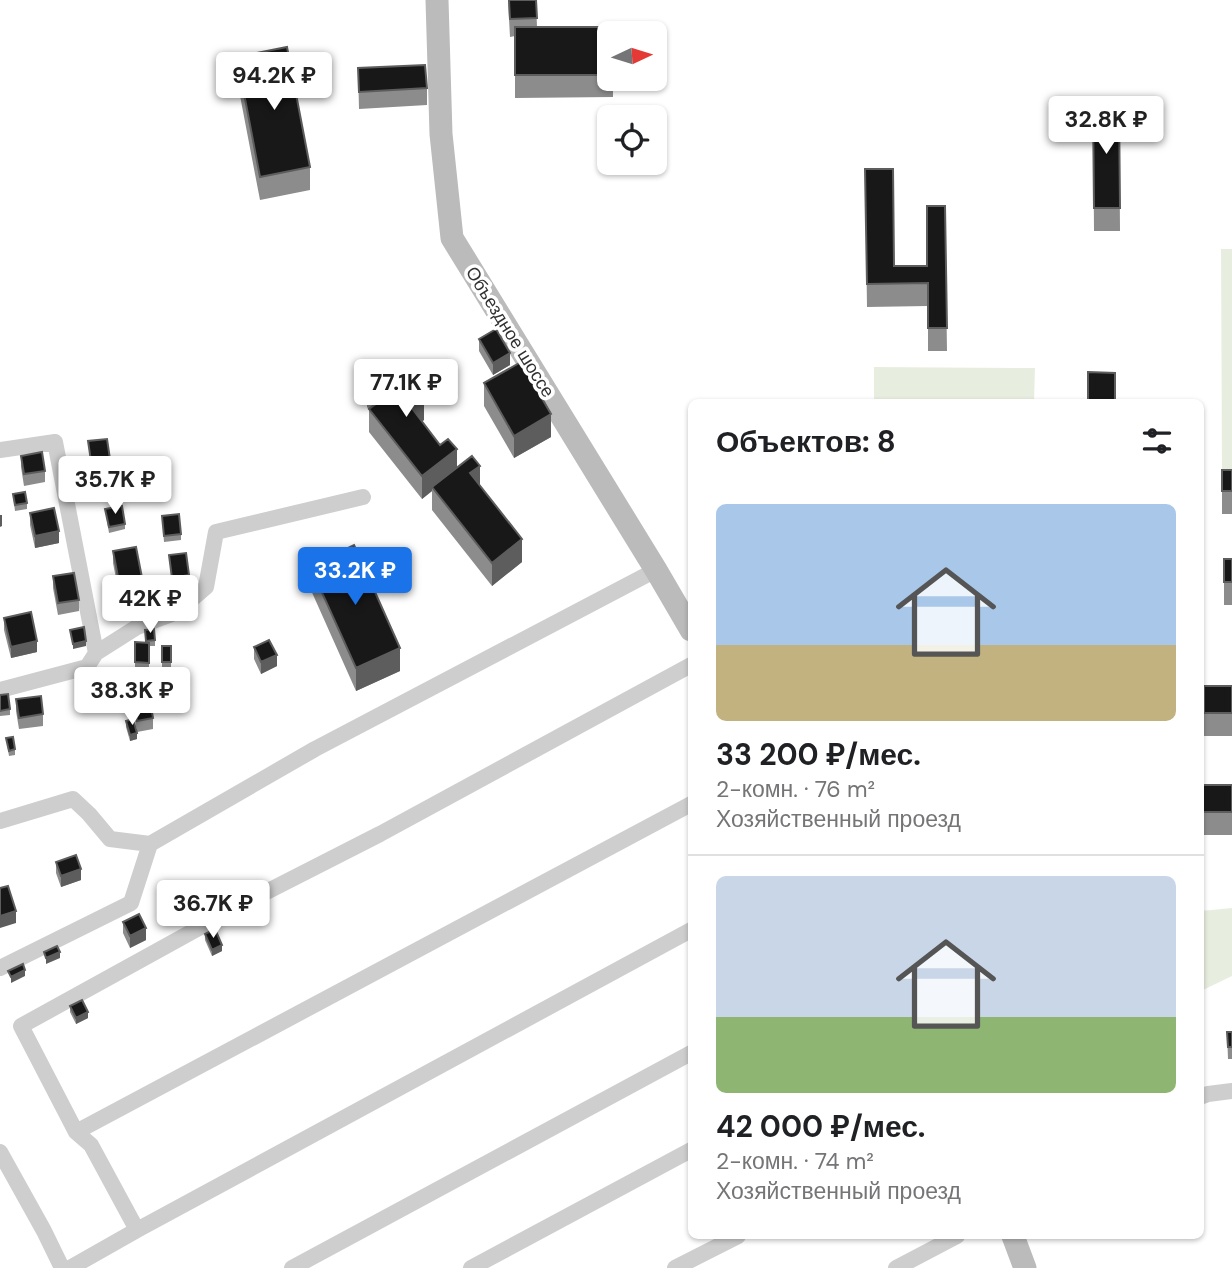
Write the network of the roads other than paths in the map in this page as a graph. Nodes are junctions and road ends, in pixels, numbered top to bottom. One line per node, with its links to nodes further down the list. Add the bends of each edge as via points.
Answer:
1 (437, 0): 4 (main road, Объездное шоссе, via 441,134 452,238)
2 (0, 450): 6 (street, via 55,442)
3 (363, 496): 6 (street, via 216,532 206,587 177,612 137,627)
4 (656, 570): 5 (main road, Объездное шоссе); 11 (street, via 315,749)
5 (688, 625)
6 (96, 653): 8 (street, via 87,667)
7 (688, 667): 17 (street, via 22,1026)
8 (0, 690)
9 (688, 806): 17 (street)
10 (0, 821): 11 (street, via 73,799 110,839)
11 (149, 844): 13 (street, via 131,902)
12 (688, 932): 20 (street)
13 (0, 968)
14 (688, 1055): 26 (street)
15 (1232, 1091): 16 (street)
16 (1204, 1096)
17 (76, 1132): 20 (street, via 91,1144)
18 (0, 1152): 24 (street)
19 (688, 1152): 27 (street)
20 (137, 1230): 25 (street)
21 (732, 1239): 28 (street)
22 (951, 1239): 29 (street)
23 (1014, 1239): 30 (main road)
24 (62, 1268)
25 (70, 1268)
26 (292, 1268)
27 (471, 1268)
28 (675, 1268)
29 (896, 1268)
30 (1026, 1268)

